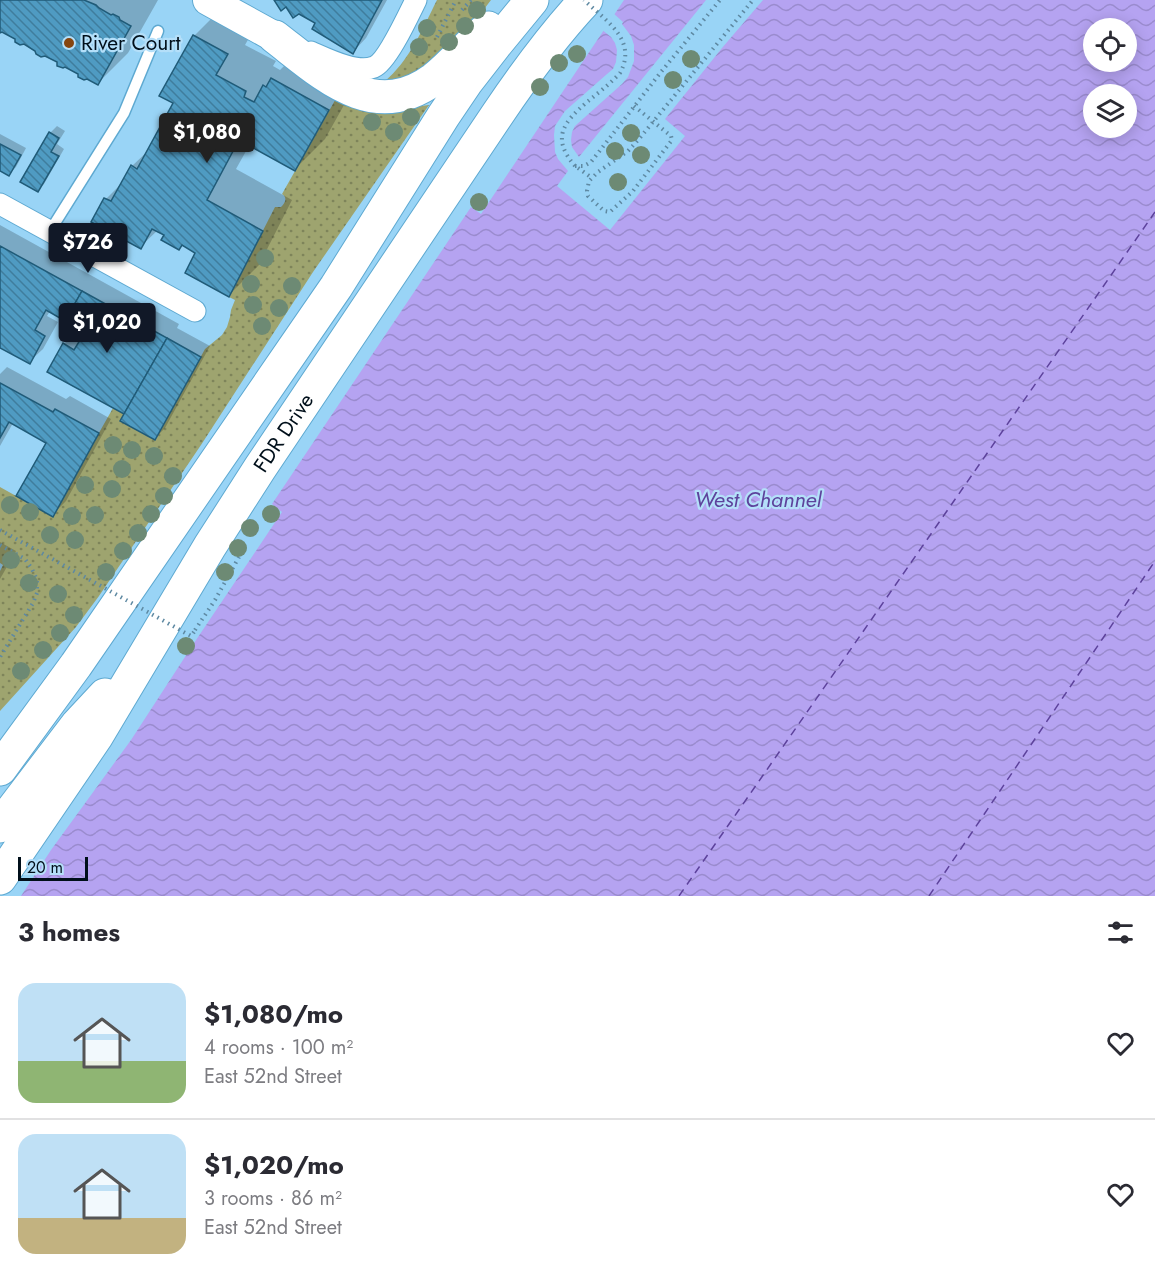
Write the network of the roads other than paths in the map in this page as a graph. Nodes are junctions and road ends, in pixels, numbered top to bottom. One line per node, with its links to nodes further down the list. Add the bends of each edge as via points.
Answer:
1 (208, 0): 7 (main road)
2 (416, 0): 7 (street, via 382,62 373,68 360,69 335,62)
3 (525, 0): 7 (highway, via 432,80 393,97 371,96 346,87)
4 (532, 0): 12 (highway, FDR Drive, via 444,115 336,287)
5 (585, 0): 11 (highway, FDR Drive, via 490,124 260,468)
6 (158, 31): 9 (lane, via 124,113)
7 (275, 37)
8 (0, 204): 9 (street)
9 (50, 231): 10 (street)
10 (195, 311)
11 (149, 647): 15 (highway, via 77,725); 16 (highway, FDR Drive, via 96,737)
12 (30, 729): 13 (highway); 14 (highway, FDR Drive)
13 (0, 754)
14 (0, 769)
15 (0, 826)
16 (0, 878)

